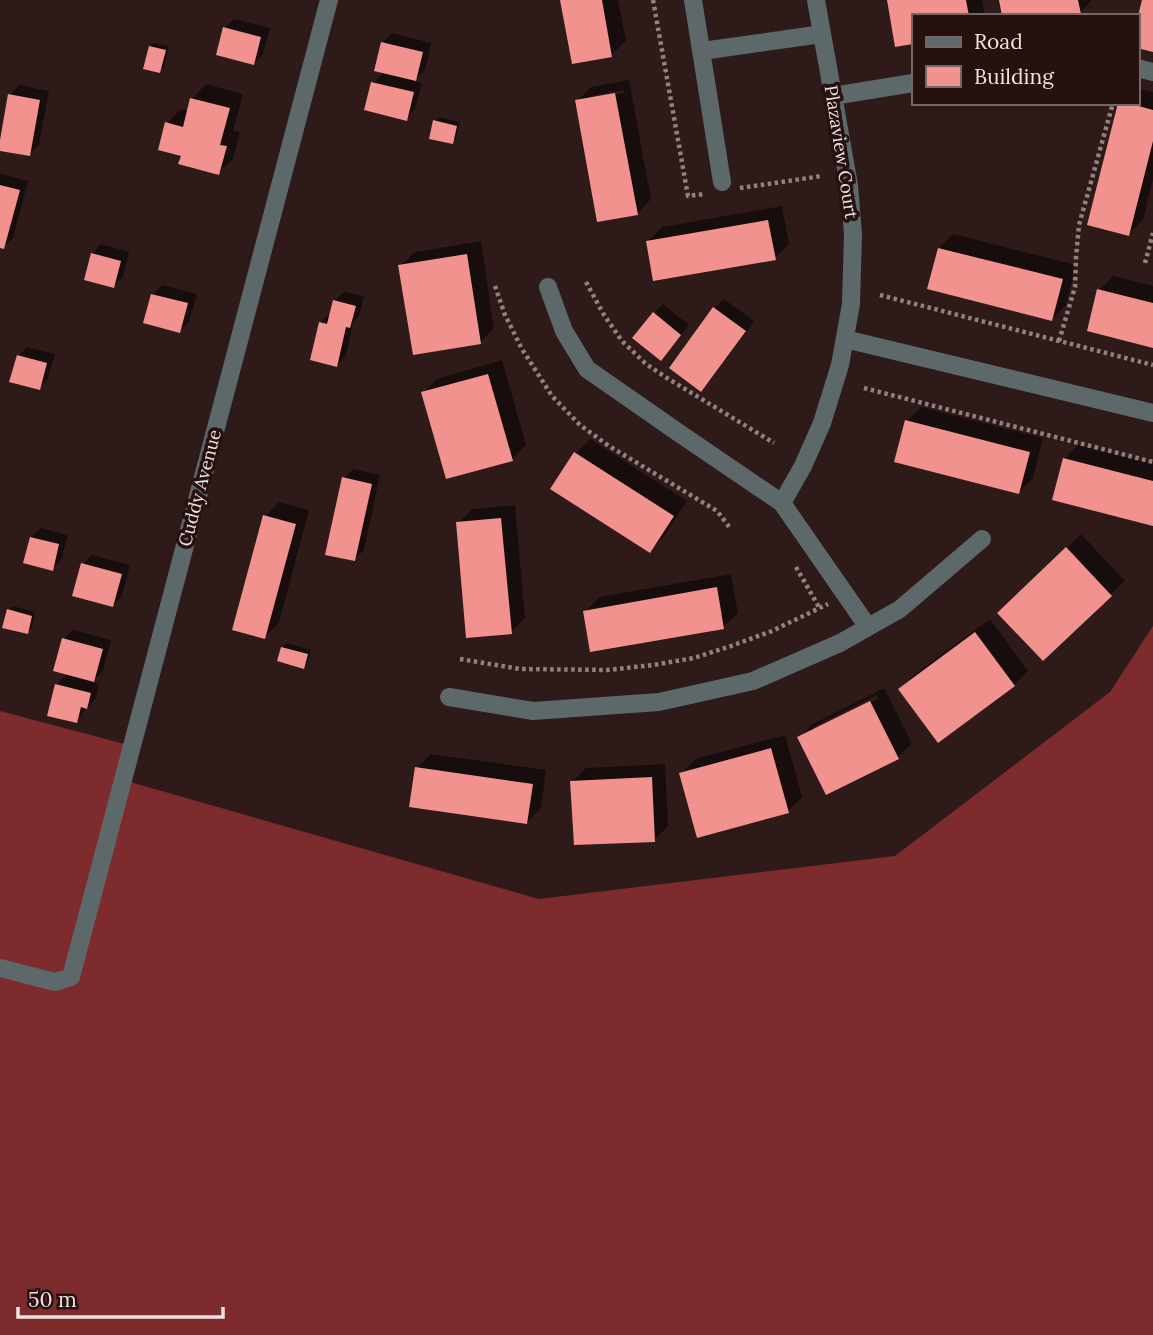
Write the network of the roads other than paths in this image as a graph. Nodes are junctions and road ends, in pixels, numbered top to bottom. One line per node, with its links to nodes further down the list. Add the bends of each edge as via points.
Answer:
1 (329, 0): 16 (street, Cuddy Avenue, via 71,977 55,982)
2 (693, 0): 5 (street)
3 (816, 0): 4 (street, Plazaview Court)
4 (822, 34): 5 (street); 7 (street, Plazaview Court)
5 (702, 51): 8 (street)
6 (912, 83): 7 (street)
7 (833, 96): 10 (street, Plazaview Court, via 853,234)
8 (722, 182)
9 (548, 288): 12 (street, via 564,331 587,369)
10 (845, 339): 11 (street); 12 (street, Plazaview Court, via 822,424)
11 (1153, 413)
12 (782, 502): 14 (street)
13 (982, 539): 14 (street, via 900,609)
14 (868, 627): 15 (street, via 753,681 659,702 533,710)
15 (449, 697)
16 (0, 968)

